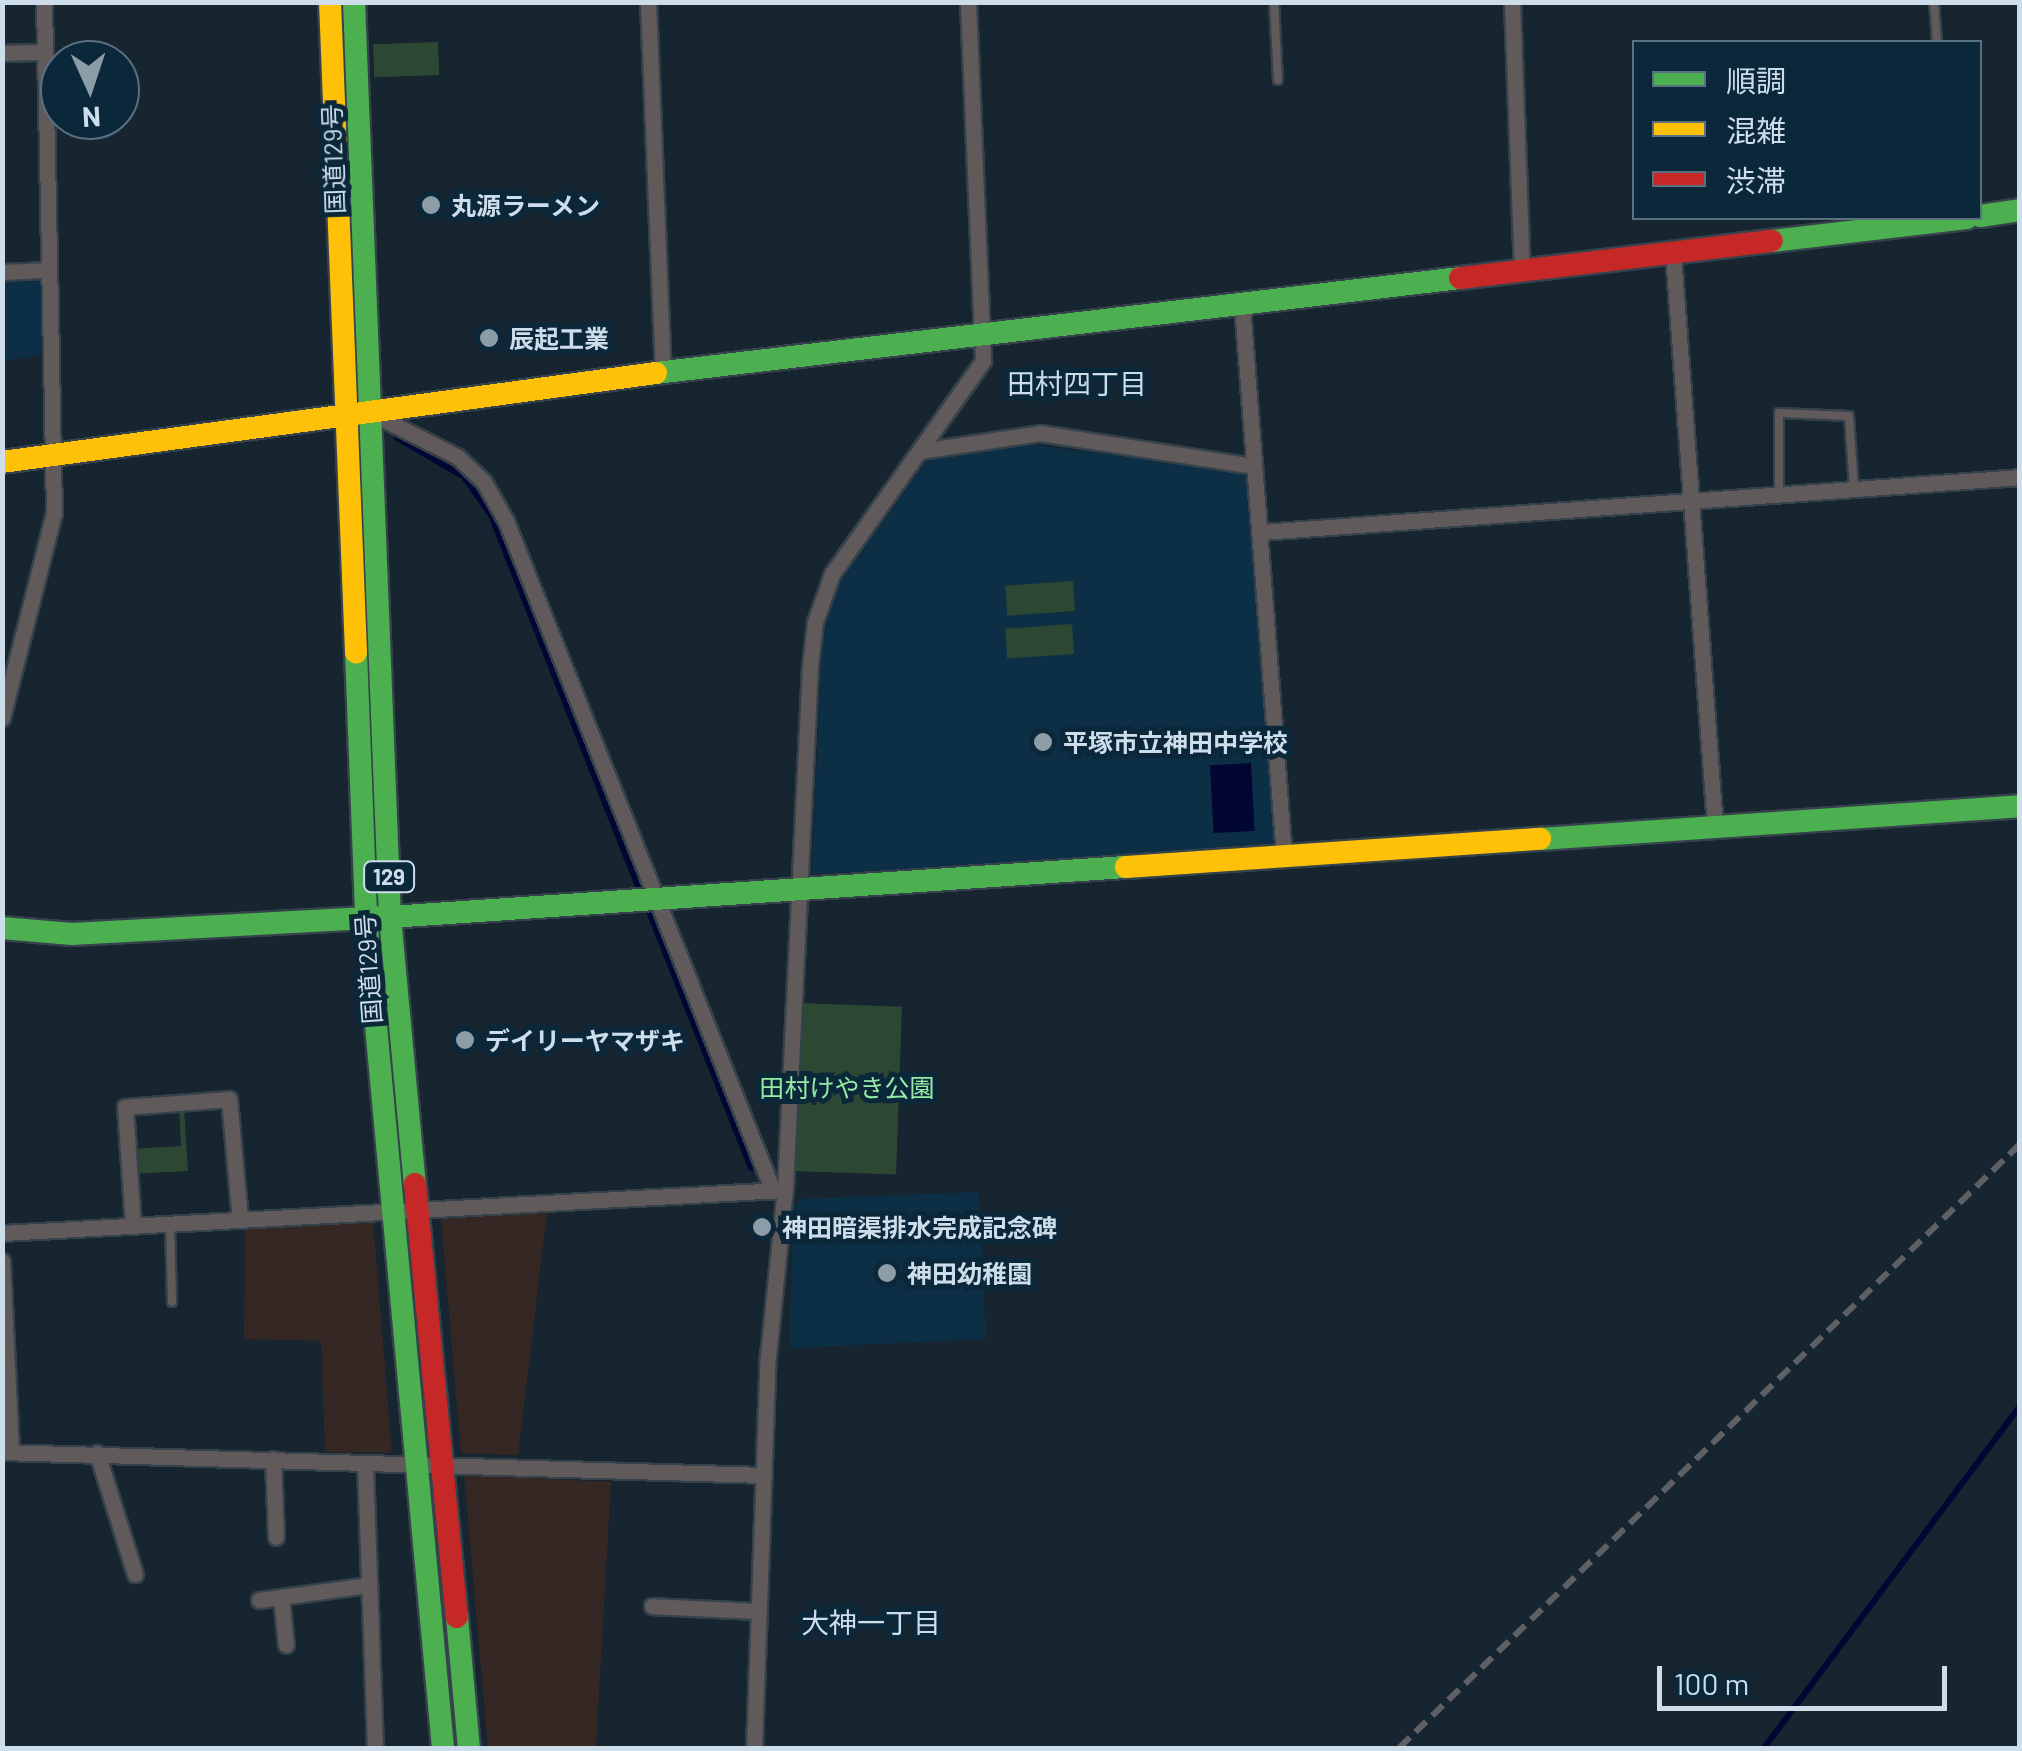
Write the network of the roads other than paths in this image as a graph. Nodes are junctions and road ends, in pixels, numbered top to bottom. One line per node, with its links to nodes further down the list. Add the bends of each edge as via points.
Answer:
1 (44, 2): 9 (street)
2 (330, 2): 26 (main road, 国道129号 / 129)
3 (354, 2): 25 (main road, 国道129号 / 129)
4 (648, 2): 24 (street)
5 (968, 2): 23 (street)
6 (1274, 2): 13 (lane)
7 (1512, 2): 21 (street)
8 (1934, 2): 10 (lane)
9 (45, 40)
10 (1937, 40)
11 (40, 52): 12 (street)
12 (2, 53)
13 (1278, 80)
14 (45, 140): 19 (street)
15 (2020, 210): 16 (main road)
16 (1982, 216)
17 (1941, 220): 18 (main road)
18 (1672, 254): 21 (main road); 34 (street)
19 (45, 270): 20 (street); 28 (street)
20 (2, 272)
21 (1522, 272): 22 (main road)
22 (1242, 306): 23 (main road); 30 (street)
23 (980, 334): 24 (main road); 27 (street, via 983,361)
24 (663, 372): 25 (main road)
25 (371, 414): 26 (main road); 41 (street, via 428,437 484,482 506,521); 42 (main road, 国道129号 / 129)
26 (345, 418): 28 (main road); 43 (main road, 国道129号 / 129)
27 (920, 451): 30 (street, via 1040,433); 40 (street, via 832,574 815,622)
28 (57, 455): 29 (main road); 36 (street, via 49,546)
29 (2, 462)
30 (1254, 466): 35 (street)
31 (2020, 478): 32 (street)
32 (1854, 488): 33 (street); 33 (lane, via 1850,416 1778,412)
33 (1778, 494): 34 (street)
34 (1694, 500): 35 (street); 38 (street)
35 (1261, 532): 39 (street)
36 (2, 718)
37 (2020, 806): 38 (main road)
38 (1714, 828): 39 (main road)
39 (1284, 858): 40 (main road)
40 (799, 888): 41 (main road); 45 (street)
41 (656, 898): 42 (main road); 45 (street)
42 (390, 917): 43 (main road); 46 (main road, 国道129号 / 129)
43 (366, 918): 44 (main road, via 72,934); 46 (main road, 国道129号 / 129)
44 (2, 928)
45 (779, 1190): 46 (street); 58 (street)
46 (404, 1212): 47 (street); 57 (main road, 国道129号 / 129)
47 (240, 1220): 48 (street); 49 (street, via 229,1098 125,1107)
48 (170, 1224): 49 (street); 52 (lane)
49 (133, 1226): 50 (street)
50 (2, 1233)
51 (2, 1260): 53 (street)
52 (172, 1302)
53 (7, 1452): 54 (street)
54 (97, 1453): 55 (street); 60 (street)
55 (274, 1460): 56 (street); 59 (street)
56 (365, 1463): 57 (street); 61 (street)
57 (428, 1464): 58 (street); 68 (main road, 国道129号 / 129); 69 (main road, 国道129号 / 129)
58 (764, 1475): 65 (street)
59 (276, 1537)
60 (134, 1574)
61 (369, 1585): 62 (street); 67 (street)
62 (281, 1597): 63 (street); 66 (street)
63 (259, 1600)
64 (652, 1606): 65 (street)
65 (759, 1611): 70 (street)
66 (286, 1645)
67 (375, 1748)
68 (443, 1748)
69 (469, 1748)
70 (754, 1748)

